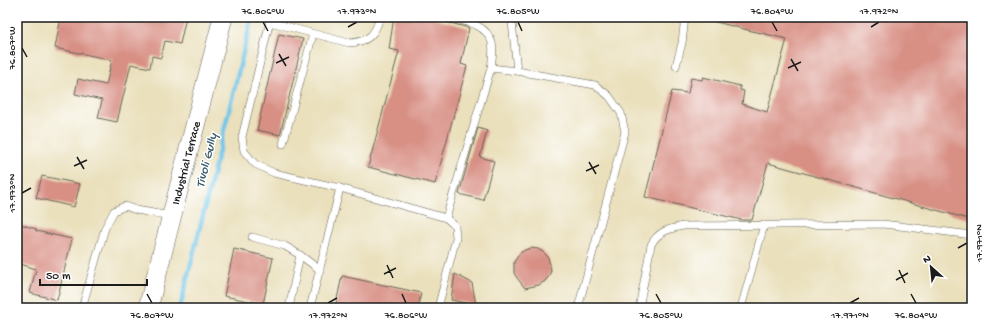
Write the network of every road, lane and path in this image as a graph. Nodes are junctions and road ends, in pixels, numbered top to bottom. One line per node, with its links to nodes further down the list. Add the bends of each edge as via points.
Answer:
1 (223, 17): 13 (street, Industrial Terrace)
2 (380, 17): 7 (lane, via 369,39 359,43)
3 (446, 17): 9 (lane, via 475,24 487,32 493,44)
4 (510, 17): 10 (lane)
5 (685, 17): 8 (lane)
6 (271, 19): 7 (lane); 12 (lane, via 242,137 244,151 255,164 274,173)
7 (313, 34): 11 (lane)
8 (676, 66)
9 (492, 68): 10 (lane); 14 (lane)
10 (517, 71): 25 (lane, via 595,85 609,96 621,113 625,132)
11 (283, 144)
12 (340, 188): 14 (lane); 19 (lane)
13 (172, 216): 20 (lane, via 125,206 114,212 105,228); 21 (street, Industrial Terrace)
14 (446, 218): 24 (lane, via 455,226 456,238)
15 (764, 225): 16 (lane, via 884,224); 26 (lane, via 683,226 664,231 651,245); 27 (lane)
16 (972, 235)
17 (252, 237): 18 (lane, via 285,246)
18 (300, 255): 19 (lane); 22 (lane)
19 (320, 270): 23 (lane)
20 (82, 308)
21 (148, 308)
22 (289, 308)
23 (310, 308)
24 (438, 308)
25 (578, 308)
26 (639, 308)
27 (741, 308)

